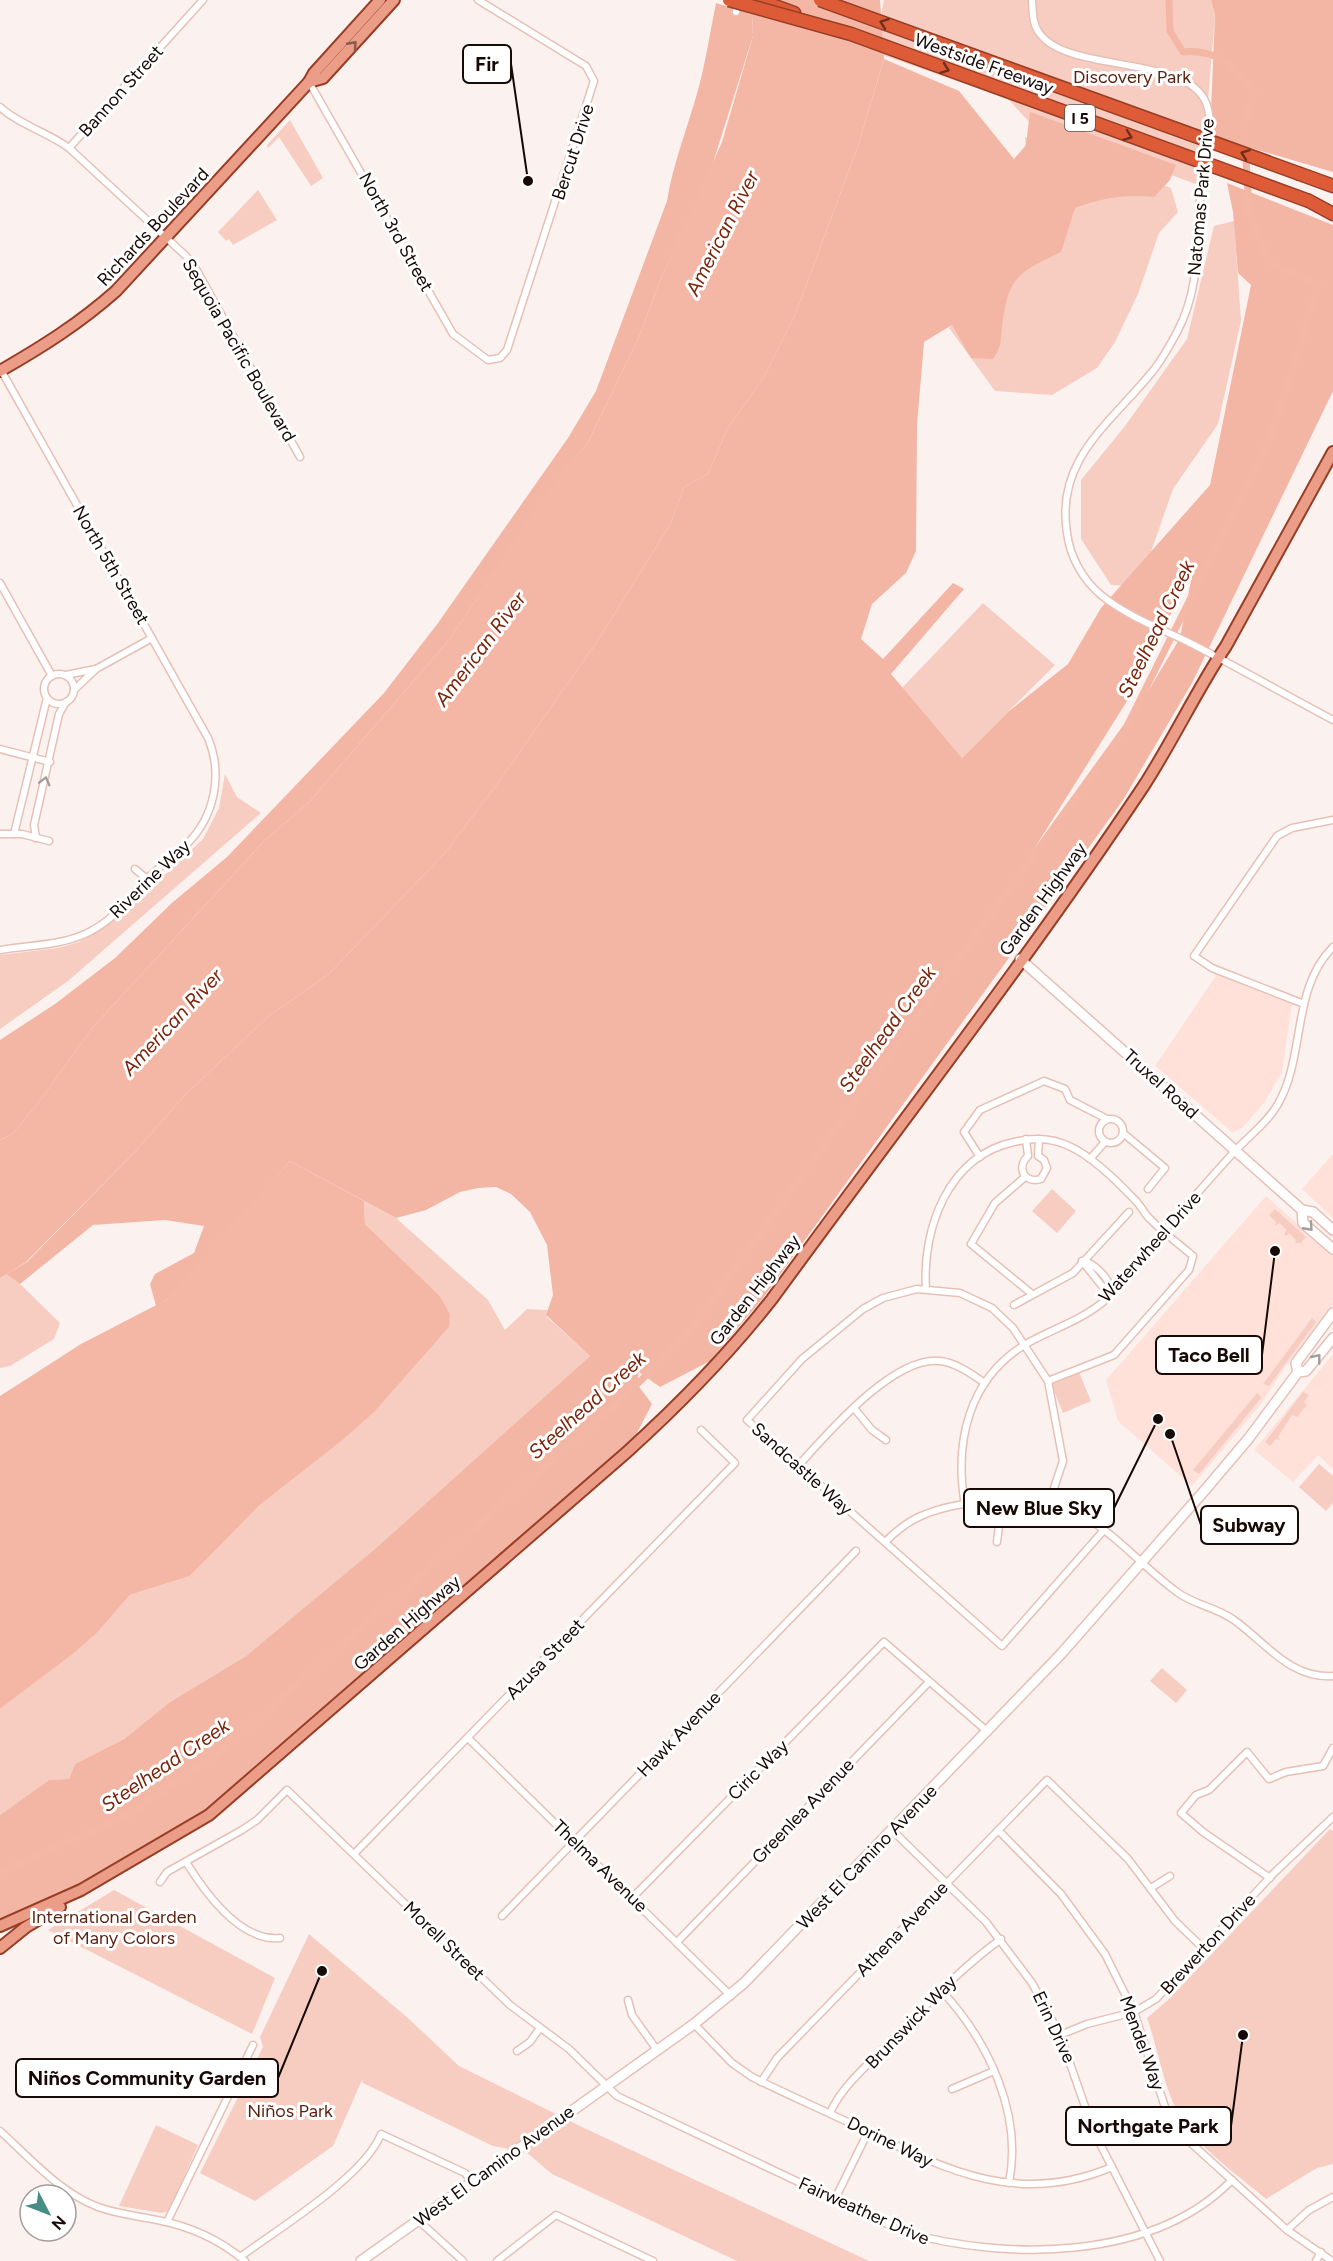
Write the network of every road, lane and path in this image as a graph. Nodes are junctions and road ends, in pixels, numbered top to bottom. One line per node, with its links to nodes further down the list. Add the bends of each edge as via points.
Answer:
1 (203, 0): 14 (street, Bannon Street)
2 (380, 0): 12 (main road, Richards Boulevard)
3 (394, 0): 12 (main road, Richards Boulevard, one-way to 3, via 323,78)
4 (478, 0): 18 (street, Bercut Drive, via 586,66 594,81 507,350)
5 (729, 0): 11 (highway, bridge)
6 (737, 0): 10 (street)
7 (758, 0): 11 (highway, Westside Freeway / I 5, bridge)
8 (820, 0): 15 (highway, Westside Freeway / I 5, one-way to 8, bridge)
9 (1032, 0): 28 (street, Natomas Park Drive, via 1033,21 1039,33 1058,50 1172,76 1198,91 1208,108 1198,259 1188,304 1155,369 1081,455 1064,503 1068,540 1081,572 1100,594 1136,617)
10 (736, 12)
11 (850, 34): 16 (highway, Westside Freeway / I 5, one-way to 16, bridge)
12 (309, 82): 17 (main road, Richards Boulevard); 18 (street, North 3rd Street, via 453,334 488,360)
13 (0, 107): 14 (street, Bannon Street, via 19,122)
14 (69, 147): 17 (street, Sequoia Pacific Boulevard)
15 (1333, 184)
16 (1333, 212)
17 (167, 238): 19 (main road, Richards Boulevard, via 95,311 54,340); 21 (street, Sequoia Pacific Boulevard, via 196,269)
18 (501, 358)
19 (0, 370): 27 (street, North 5th Street)
20 (1333, 452): 23 (main road, Garden Highway)
21 (300, 457)
22 (1333, 465): 23 (main road, Garden Highway)
23 (1279, 549): 28 (main road, Garden Highway)
24 (0, 583): 25 (street)
25 (7, 597): 26 (street); 31 (street)
26 (0, 601)
27 (152, 638): 29 (street); 39 (street, North 5th Street, via 208,738)
28 (1218, 658): 35 (street, Natomas Park Drive); 49 (main road, Garden Highway, via 1142,788)
29 (96, 669): 30 (street); 32 (street)
30 (65, 675): 31 (street); 32 (street)
31 (51, 676): 33 (street, via 45,684)
32 (74, 691): 34 (street)
33 (47, 698): 34 (street, via 58,704); 37 (street)
34 (66, 702): 38 (street, via 59,714)
35 (1333, 720)
36 (0, 749): 37 (street)
37 (32, 758): 38 (street); 42 (street)
38 (50, 762): 43 (street, one-way to 38, via 34,825)
39 (215, 765): 46 (street, Riverine Way, via 214,790 204,821 187,844)
40 (1333, 820): 50 (street, via 1292,828 1277,836 1194,956 1212,968)
41 (0, 834): 42 (street)
42 (14, 834): 43 (street)
43 (36, 838): 44 (street)
44 (49, 841)
45 (135, 869): 46 (street)
46 (147, 879): 48 (street, Riverine Way, via 118,912 91,931 60,943)
47 (1333, 947): 50 (street, Waterwheel Drive, via 1314,971)
48 (0, 950)
49 (1020, 959): 56 (main road, Truxel Road); 105 (main road, Garden Highway, via 772,1299 680,1404 233,1796 191,1827)
50 (1304, 1004): 56 (street, Waterwheel Drive, via 1295,1060 1284,1094 1277,1107)
51 (1107, 1119): 52 (street, via 1115,1119); 55 (street, via 1100,1125 1099,1134); 57 (street, via 1070,1100 1065,1089 1044,1081 980,1110 964,1132)
52 (1123, 1133): 55 (street, via 1119,1140); 60 (street, via 1165,1168)
53 (1039, 1138): 54 (street); 58 (street, via 1064,1143); 59 (street, via 1038,1156 1044,1160 1046,1172 1036,1180)
54 (1026, 1139): 57 (street, via 999,1146); 59 (street, via 1028,1156 1021,1169)
55 (1105, 1142): 58 (street)
56 (1236, 1150): 61 (main road, Truxel Road); 64 (street, Waterwheel Drive)
57 (980, 1157): 67 (street, via 957,1179 936,1213 925,1257)
58 (1090, 1159): 64 (street, via 1134,1198)
59 (1026, 1177): 69 (street, via 995,1203 971,1244)
60 (1148, 1189)
61 (1302, 1210): 63 (main road, Truxel Road, via 1313,1212); 65 (main road, Truxel Road, one-way to 65, via 1303,1223)
62 (1128, 1212): 66 (street)
63 (1333, 1230)
64 (1164, 1232): 68 (street, Waterwheel Drive); 75 (street, via 1193,1256 1189,1270 1114,1355)
65 (1333, 1249)
66 (1082, 1261): 68 (street, via 1102,1286); 69 (street, via 1072,1273)
67 (926, 1288): 73 (street, Sandcastle Way, via 949,1290 982,1302 1009,1324); 80 (street, Sandcastle Way, via 895,1294 863,1309 802,1359 747,1420)
68 (1113, 1290): 73 (street, Waterwheel Drive, via 1092,1311)
69 (1032, 1294): 70 (street)
70 (1014, 1305)
71 (1333, 1313): 74 (main road, West El Camino Avenue, via 1296,1363)
72 (1333, 1338): 74 (main road, West El Camino Avenue, one-way to 72, via 1306,1371)
73 (1026, 1345): 75 (street, Sandcastle Way); 76 (street, Waterwheel Drive, via 1001,1364)
74 (1298, 1372): 88 (main road, West El Camino Avenue, via 1249,1437)
75 (1048, 1381): 82 (street, via 1063,1461)
76 (985, 1383): 77 (street, via 952,1364 938,1360 919,1362 901,1370); 83 (street, Waterwheel Drive, via 961,1443)
77 (854, 1408): 79 (street); 80 (street)
78 (701, 1430): 92 (street, Azusa Street, via 735,1463)
79 (886, 1440)
80 (798, 1466): 85 (street, Sandcastle Way)
81 (996, 1503): 82 (street); 83 (street); 86 (street)
82 (1049, 1503): 84 (street, via 1083,1516)
83 (965, 1506): 85 (street, via 922,1515)
84 (1104, 1530): 85 (street, Sandcastle Way, via 1002,1646); 88 (street)
85 (885, 1542)
86 (997, 1542)
87 (856, 1551): 97 (street, Hawk Avenue)
88 (1142, 1563): 89 (street, via 1184,1597 1234,1620 1290,1666 1308,1675); 91 (main road, West El Camino Avenue)
89 (1333, 1676)
90 (929, 1682): 91 (street); 106 (street, Ciric Way, via 884,1642); 113 (street, Greenlea Avenue)
91 (988, 1732): 95 (main road, West El Camino Avenue)
92 (468, 1738): 97 (street, Thelma Avenue); 98 (street, Azusa Street)
93 (1333, 1748): 101 (street, via 1323,1766 1269,1779 1247,1752 1209,1790 1196,1795 1181,1813)
94 (1333, 1817): 101 (street, Brewerton Drive)
95 (892, 1830): 103 (street, Erin Drive); 117 (main road, West El Camino Avenue)
96 (998, 1830): 103 (street, Athena Avenue); 104 (street, Athena Avenue, via 1047,1780 1128,1859); 119 (street, Mendel Way, via 1045,1876 1086,1927 1105,1954)
97 (575, 1841): 106 (street, Thelma Avenue); 108 (street, Hawk Avenue)
98 (354, 1854): 99 (street, Morell Street, via 287,1790 257,1820); 121 (street, Morell Street, via 510,2005)
99 (186, 1862): 102 (street, via 167,1872); 111 (street, via 218,1907 260,1936)
100 (1170, 1876): 104 (street)
101 (1270, 1878): 115 (street, Brewerton Drive)
102 (160, 1882)
103 (947, 1882): 112 (street, Erin Drive); 127 (street, Athena Avenue, via 777,2058)
104 (1151, 1888): 115 (street, via 1175,1921)
105 (81, 1890): 107 (main road); 114 (main road)
106 (633, 1897): 113 (street, Thelma Avenue)
107 (35, 1910): 109 (main road); 110 (main road)
108 (502, 1916)
109 (0, 1920)
110 (0, 1926)
111 (280, 1938)
112 (1001, 1939): 116 (street, Brunswick Way); 122 (street, Erin Drive, via 1032,1983)
113 (678, 1941): 117 (street, Thelma Avenue)
114 (0, 1948)
115 (1204, 1949): 119 (street, Brewerton Drive, via 1164,1993)
116 (941, 1990): 126 (street, via 968,2022); 130 (street, Brunswick Way, via 845,2088)
117 (731, 1996): 120 (main road, West El Camino Avenue)
118 (628, 2000): 124 (street, via 632,2014)
119 (1134, 2012): 122 (street, Brewerton Drive); 134 (street, Mendel Way, via 1170,2117 1190,2143)
120 (694, 2024): 124 (main road, West El Camino Avenue); 127 (street, Dorine Way, via 732,2063)
121 (540, 2028): 125 (street); 128 (street, Morell Street, via 569,2049)
122 (1060, 2035): 133 (street, Erin Drive, via 1094,2132)
123 (253, 2045): 140 (street)
124 (657, 2050): 128 (main road, West El Camino Avenue)
125 (517, 2051)
126 (994, 2071): 129 (street); 136 (street, via 1012,2131)
127 (761, 2082): 130 (street, Dorine Way)
128 (606, 2086): 135 (main road, West El Camino Avenue); 138 (street, Fairweather Drive, via 617,2096)
129 (952, 2089)
130 (830, 2113): 132 (street, Dorine Way)
131 (0, 2131): 140 (street, via 80,2199 112,2211)
132 (868, 2132): 136 (street, Dorine Way, via 949,2170); 138 (street)
133 (1112, 2167): 136 (street, Dorine Way, via 1058,2183); 142 (street, Erin Drive)
134 (1232, 2180): 141 (street, Mendel Way); 142 (street, Fairweather Drive, via 1202,2207)
135 (471, 2181): 139 (main road, West El Camino Avenue); 144 (street, via 465,2173 381,2134 357,2170)
136 (1009, 2183)
137 (1333, 2197): 141 (street, via 1309,2210)
138 (835, 2199): 142 (street, Fairweather Drive, via 925,2240 995,2256 1078,2254)
139 (418, 2220): 145 (main road, West El Camino Avenue); 146 (street)
140 (167, 2222): 144 (street, via 206,2236)
141 (1287, 2230): 143 (street, Mendel Way)
142 (1147, 2235): 149 (street, Erin Drive)
143 (1321, 2252): 150 (street); 151 (street, Mendel Way)
144 (242, 2259)
145 (361, 2261)
146 (463, 2261)
147 (497, 2261): 148 (street, via 556,2215)
148 (653, 2261)
149 (1160, 2261)
150 (1316, 2261)
151 (1332, 2261)

